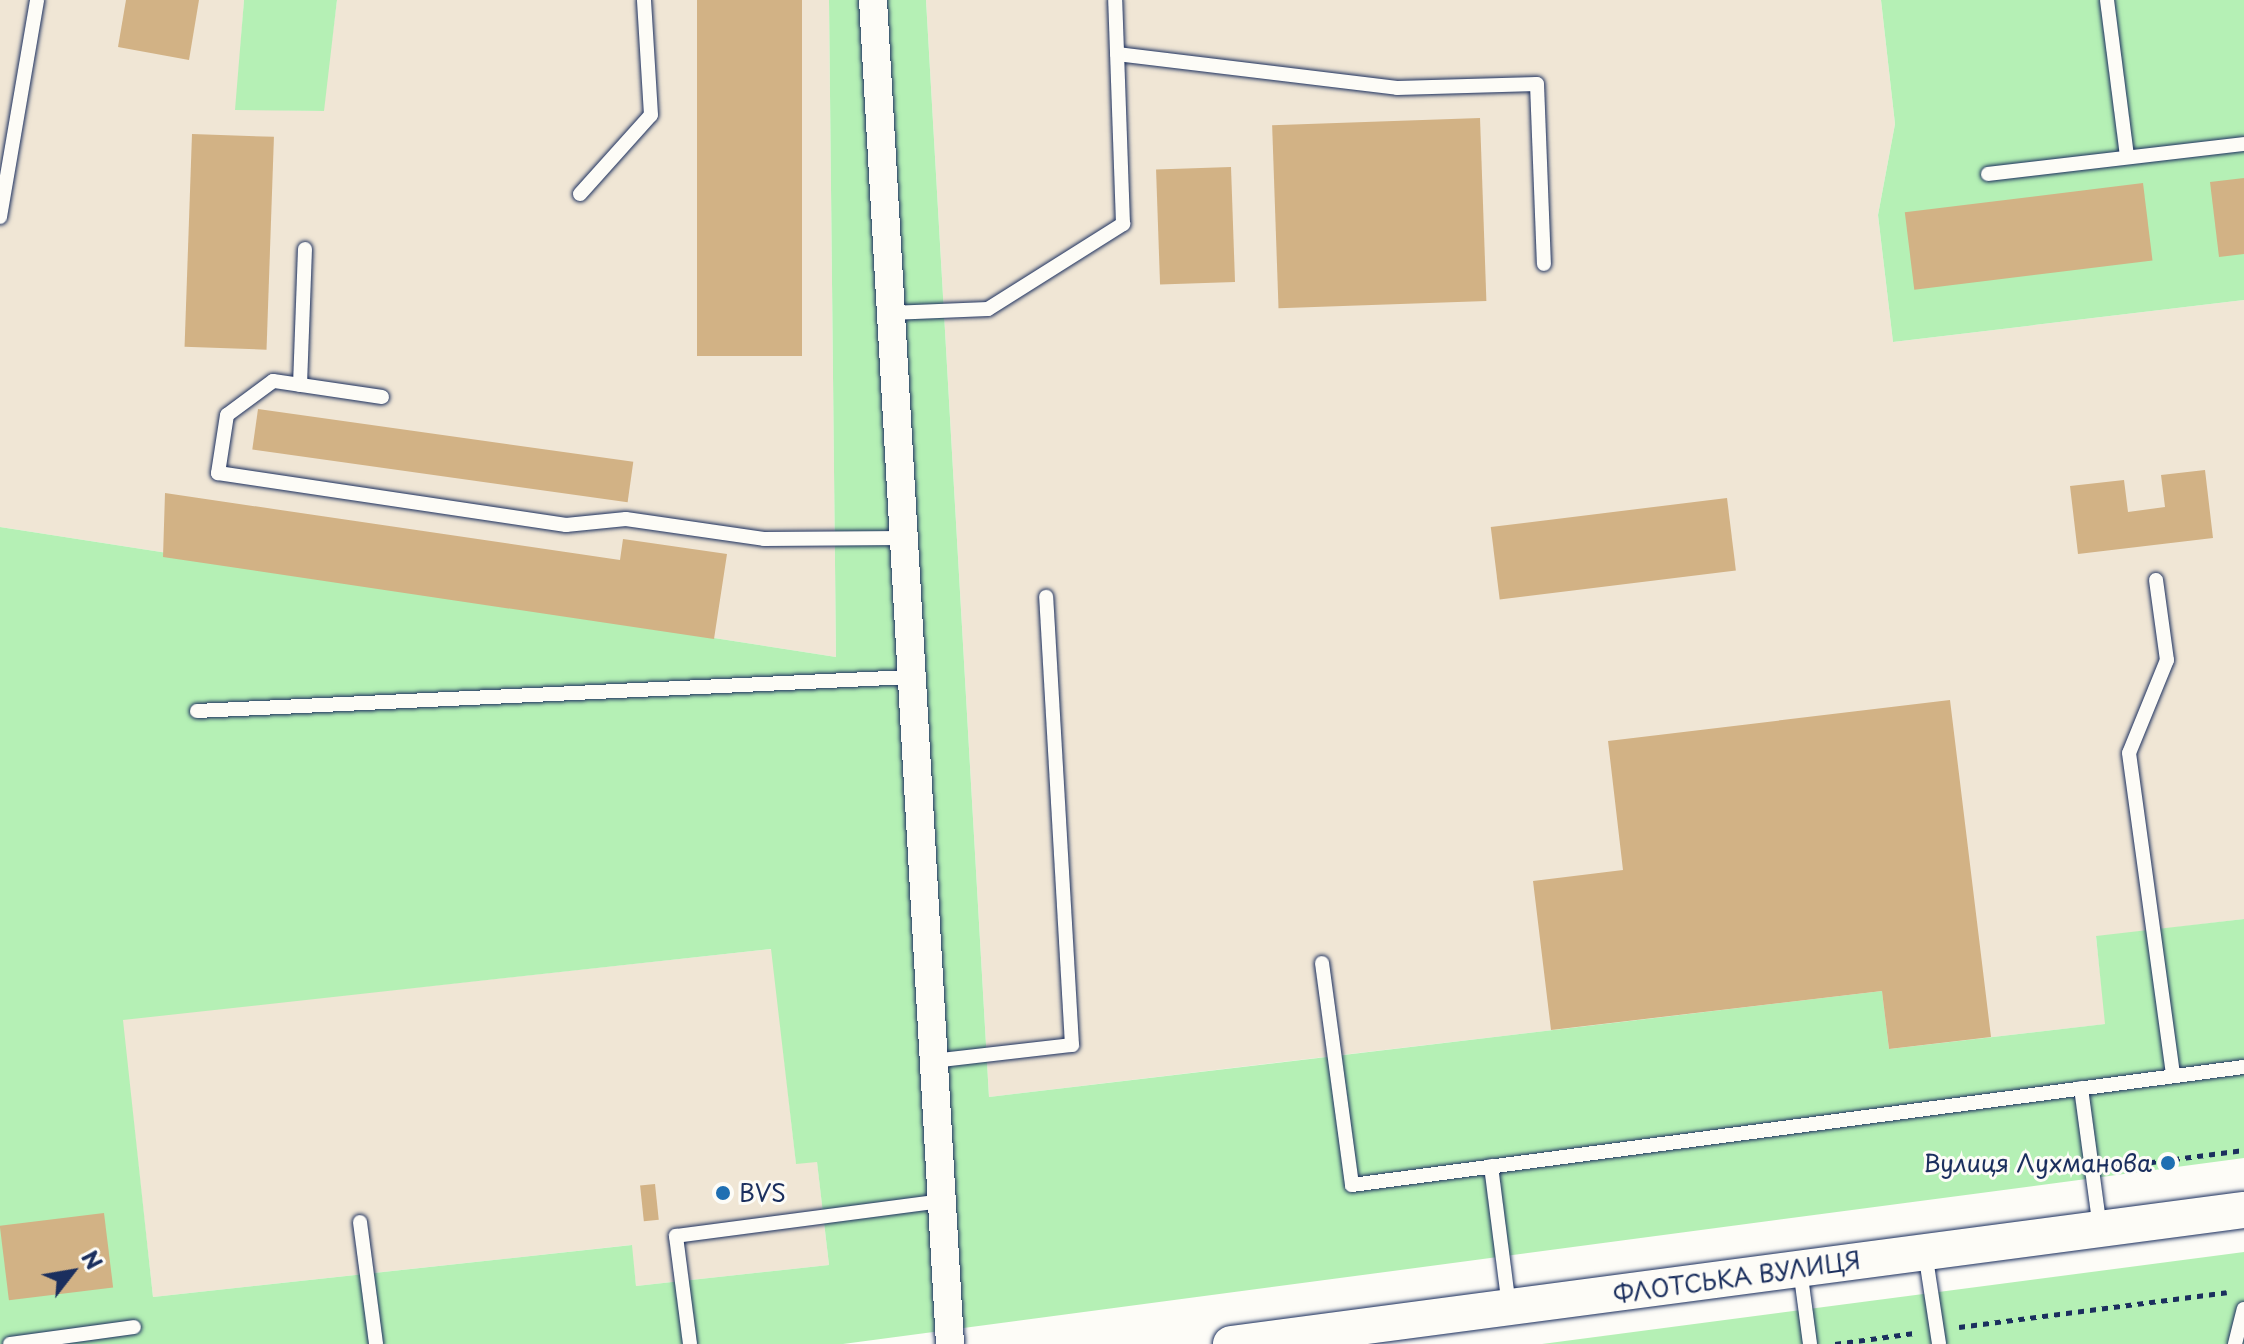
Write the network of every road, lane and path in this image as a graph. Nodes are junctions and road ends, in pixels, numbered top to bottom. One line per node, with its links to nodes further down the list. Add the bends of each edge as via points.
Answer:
1 (37, 0): 7 (lane)
2 (644, 0): 11 (lane, via 651,115)
3 (873, 0): 15 (street)
4 (1115, 0): 6 (lane)
5 (2107, 0): 9 (lane)
6 (1117, 54): 14 (lane, via 1397,88 1537,84); 15 (lane, via 1123,224 988,309)
7 (8, 129): 12 (lane)
8 (2244, 144): 9 (lane)
9 (2127, 157): 10 (lane)
10 (1988, 174)
11 (580, 194)
12 (0, 217)
13 (305, 249): 16 (lane)
14 (1544, 264)
15 (890, 313): 18 (street)
16 (300, 385): 17 (lane); 18 (lane, via 273,381 227,415 218,473 566,525 626,519 764,539)
17 (382, 397)
18 (903, 538): 21 (street)
19 (2156, 580): 26 (lane, via 2167,660 2129,753)
20 (1046, 597): 24 (lane, via 1072,1045)
21 (911, 677): 22 (lane); 24 (street)
22 (197, 711)
23 (1322, 963): 29 (lane, via 1352,1185)
24 (933, 1061): 31 (street)
25 (2244, 1067): 26 (lane)
26 (2173, 1076): 27 (lane)
27 (2081, 1088): 29 (lane); 30 (lane)
28 (2244, 1150): 30 (path)
29 (1491, 1166): 38 (lane)
30 (2092, 1170): 34 (lane)
31 (942, 1201): 44 (lane, via 676,1236); 45 (street)
32 (2244, 1210): 34 (street, ФЛОТСЬКА ВУЛИЦЯ)
33 (360, 1222): 43 (lane)
34 (2100, 1229): 35 (street, ФЛОТСЬКА ВУЛИЦЯ)
35 (1925, 1252): 36 (street, ФЛОТСЬКА ВУЛИЦЯ); 41 (lane)
36 (1800, 1268): 38 (street, ФЛОТСЬКА ВУЛИЦЯ); 47 (lane)
37 (2244, 1290): 41 (path)
38 (1509, 1307): 46 (street, ФЛОТСЬКА ВУЛИЦЯ)
39 (2243, 1319): 49 (lane)
40 (134, 1327): 42 (lane)
41 (1938, 1337): 48 (path)
42 (10, 1344)
43 (376, 1344)
44 (690, 1344)
45 (950, 1344)
46 (1231, 1344)
47 (1810, 1344)
48 (1835, 1344)
49 (2235, 1344)

